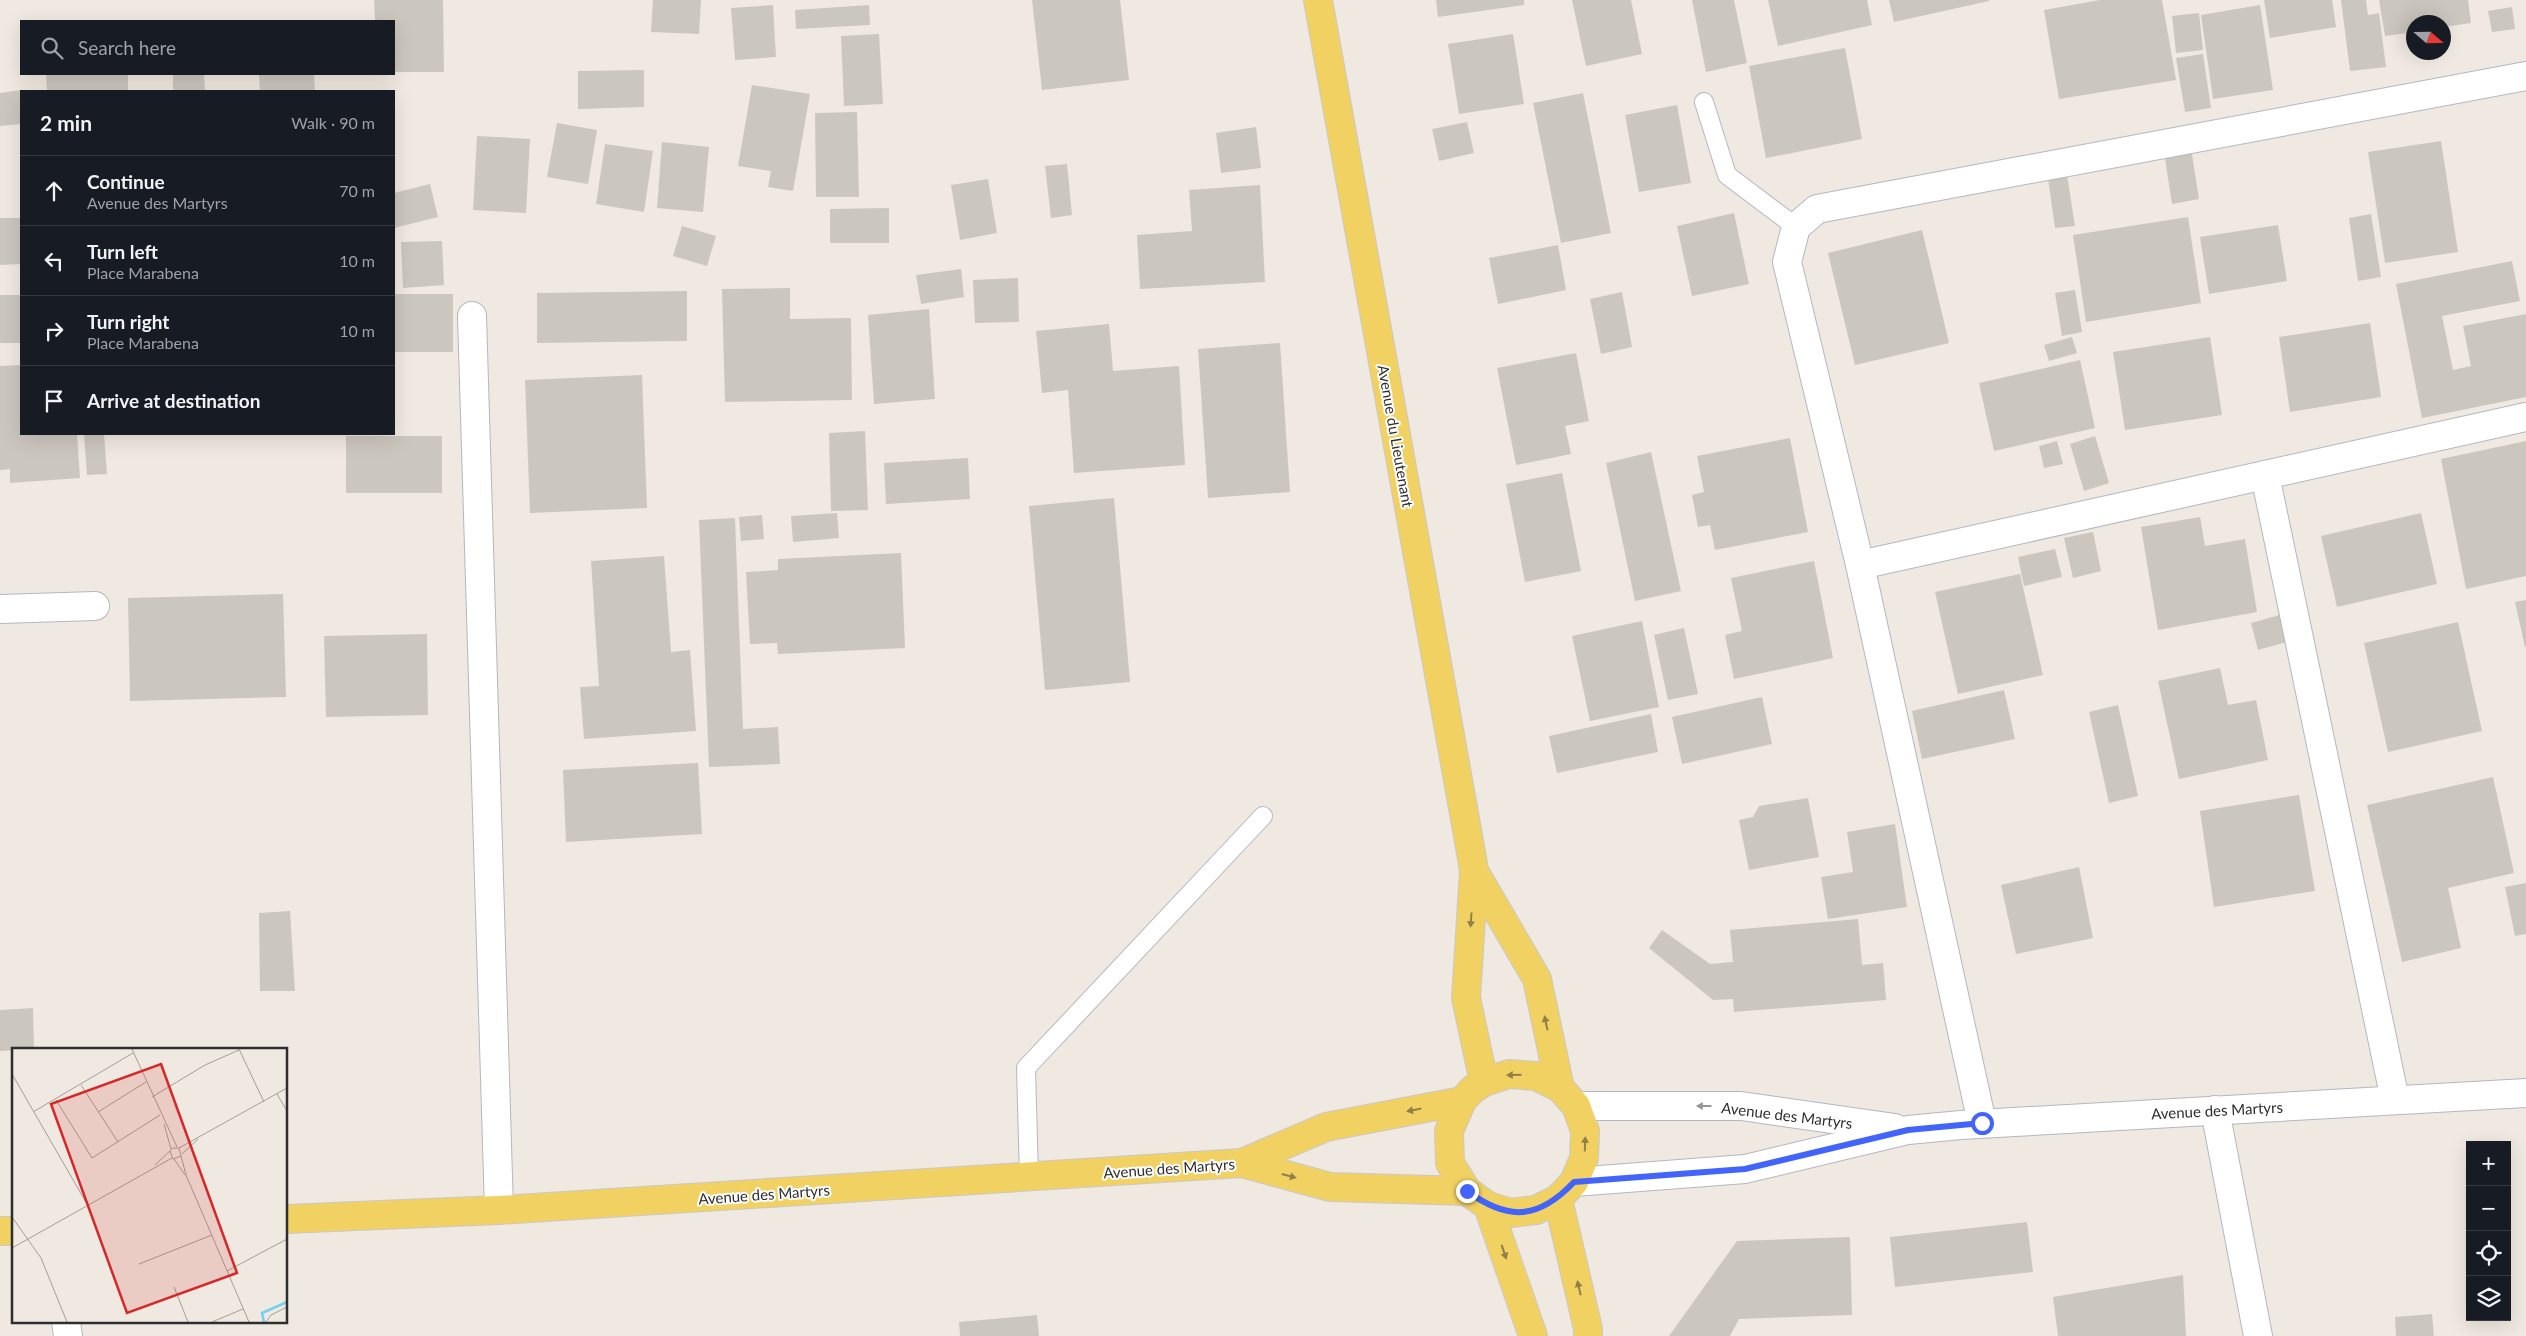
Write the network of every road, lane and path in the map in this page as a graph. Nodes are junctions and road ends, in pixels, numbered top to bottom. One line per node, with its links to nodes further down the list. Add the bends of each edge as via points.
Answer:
1 (1318, 0): 12 (main road, Avenue du Lieutenant)
2 (2526, 76): 4 (street, via 1817,209)
3 (1704, 102): 4 (lane, via 1727,174)
4 (1796, 227): 8 (street, via 1787,262)
5 (472, 316): 25 (street)
6 (2526, 417): 7 (street)
7 (2266, 475): 8 (street); 16 (street)
8 (1860, 565): 19 (street)
9 (95, 606): 10 (street)
10 (0, 609)
11 (1262, 816): 22 (lane, via 1026,1068)
12 (1474, 871): 13 (main road, Avenue du Lieutenant, one-way to 13, via 1466,998); 15 (main road, Avenue du Lieutenant, one-way to 12, via 1537,979)
13 (1484, 1082): 15 (main road, one-way to 13, via 1536,1076 1509,1074); 17 (main road)
14 (2526, 1093): 16 (street, Avenue des Martyrs)
15 (1568, 1097): 20 (street, Avenue des Martyrs, one-way to 15, via 1741,1106); 23 (main road, one-way to 15, via 1584,1158 1585,1131)
16 (2395, 1100): 18 (street, Avenue des Martyrs)
17 (1462, 1101): 21 (main road, Avenue des Martyrs, one-way to 21, via 1326,1127); 24 (main road, via 1449,1131 1450,1163)
18 (2215, 1110): 19 (street, Avenue des Martyrs); 29 (street)
19 (1982, 1123): 20 (street, Avenue des Martyrs)
20 (1908, 1130): 23 (street, Avenue des Martyrs, via 1745,1169)
21 (1242, 1164): 22 (main road, Avenue des Martyrs); 24 (main road, Avenue des Martyrs, one-way to 24, via 1330,1187)
22 (1029, 1177): 25 (main road, Avenue des Martyrs)
23 (1566, 1190): 24 (main road, via 1536,1210 1520,1212 1511,1212); 28 (main road, one-way to 23)
24 (1477, 1199): 27 (main road, one-way to 27)
25 (499, 1210): 26 (main road, Avenue des Martyrs)
26 (288, 1219)
27 (1533, 1336)
28 (1588, 1336)
29 (2258, 1336)

